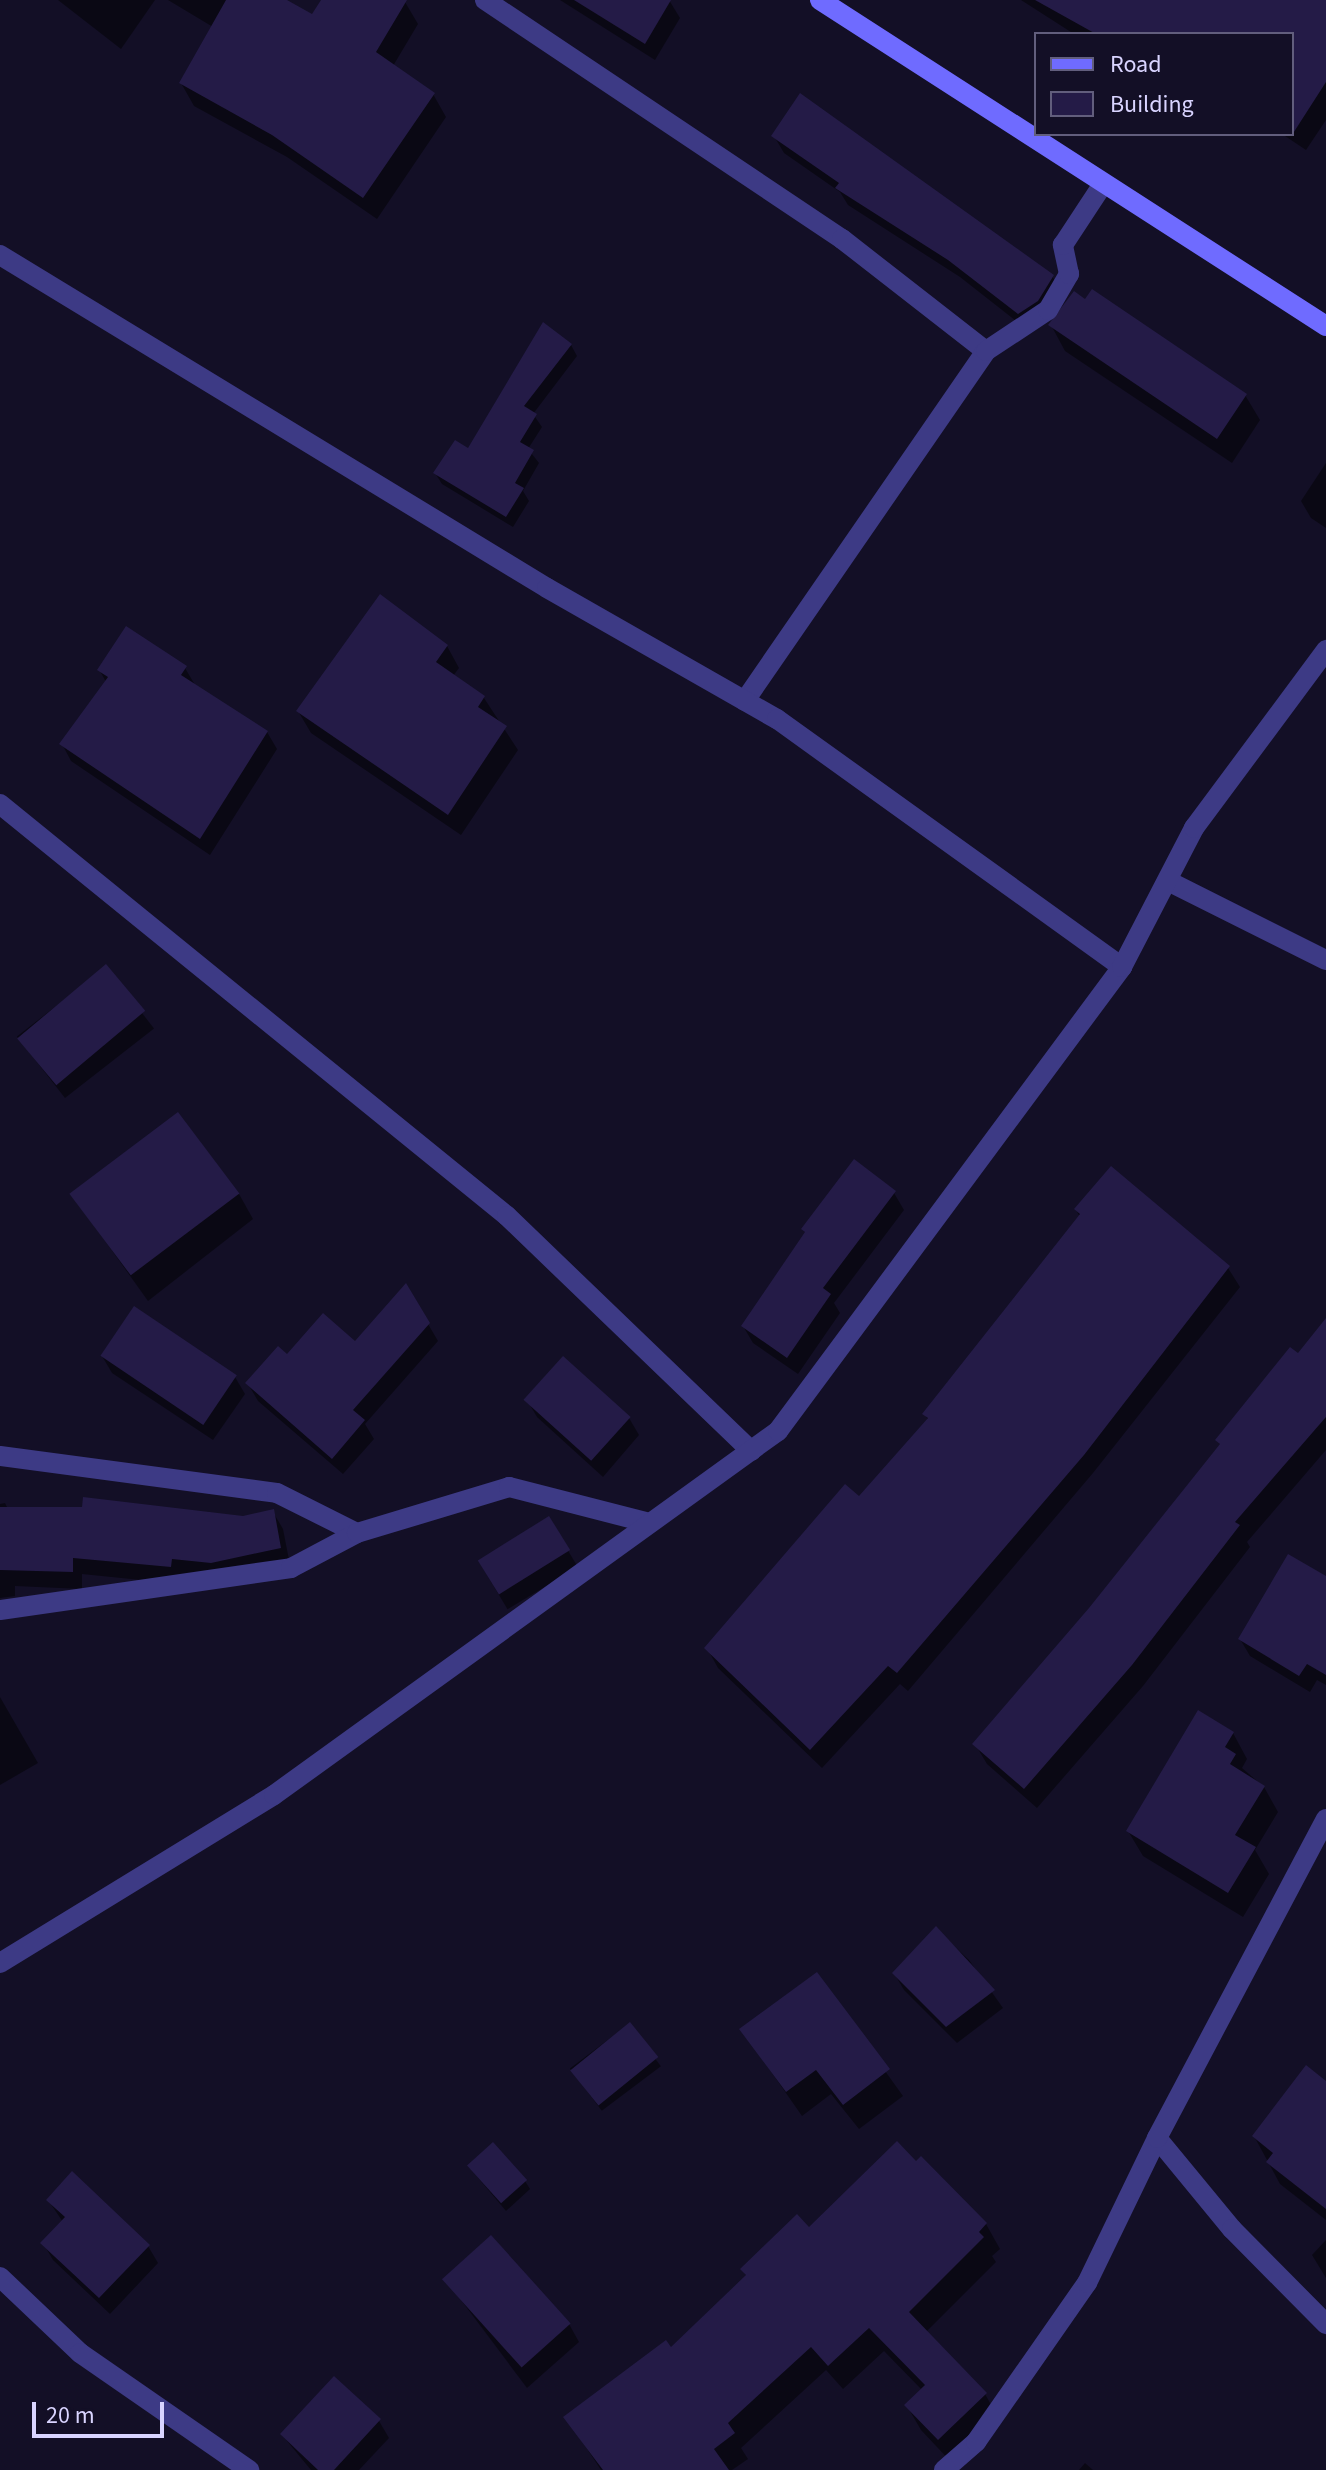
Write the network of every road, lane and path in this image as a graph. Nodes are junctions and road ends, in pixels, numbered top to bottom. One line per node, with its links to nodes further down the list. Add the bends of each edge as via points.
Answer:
1 (485, 0): 6 (street, via 842,239)
2 (820, 0): 3 (street)
3 (1103, 184): 5 (street); 6 (street, via 1063,245 1069,274 1048,310)
4 (0, 255): 8 (street, via 547,588)
5 (1326, 326)
6 (986, 351): 8 (street)
7 (1326, 650): 10 (street, via 1194,828)
8 (745, 701): 12 (street)
9 (0, 804): 13 (street, via 507,1216)
10 (1170, 882): 11 (street); 12 (street)
11 (1326, 960)
12 (1122, 967): 13 (street, via 778,1431)
13 (751, 1451): 15 (street)
14 (0, 1456): 16 (street, via 277,1493)
15 (649, 1523): 16 (street, via 509,1487); 19 (street, via 274,1795)
16 (357, 1533): 17 (street, via 291,1568)
17 (0, 1610)
18 (1326, 1819): 20 (street)
19 (0, 1963)
20 (1157, 2138): 22 (street, via 1232,2229); 24 (street, via 1087,2283 976,2442)
21 (0, 2277): 23 (street, via 80,2353)
22 (1326, 2324)
23 (249, 2470)
24 (944, 2470)

